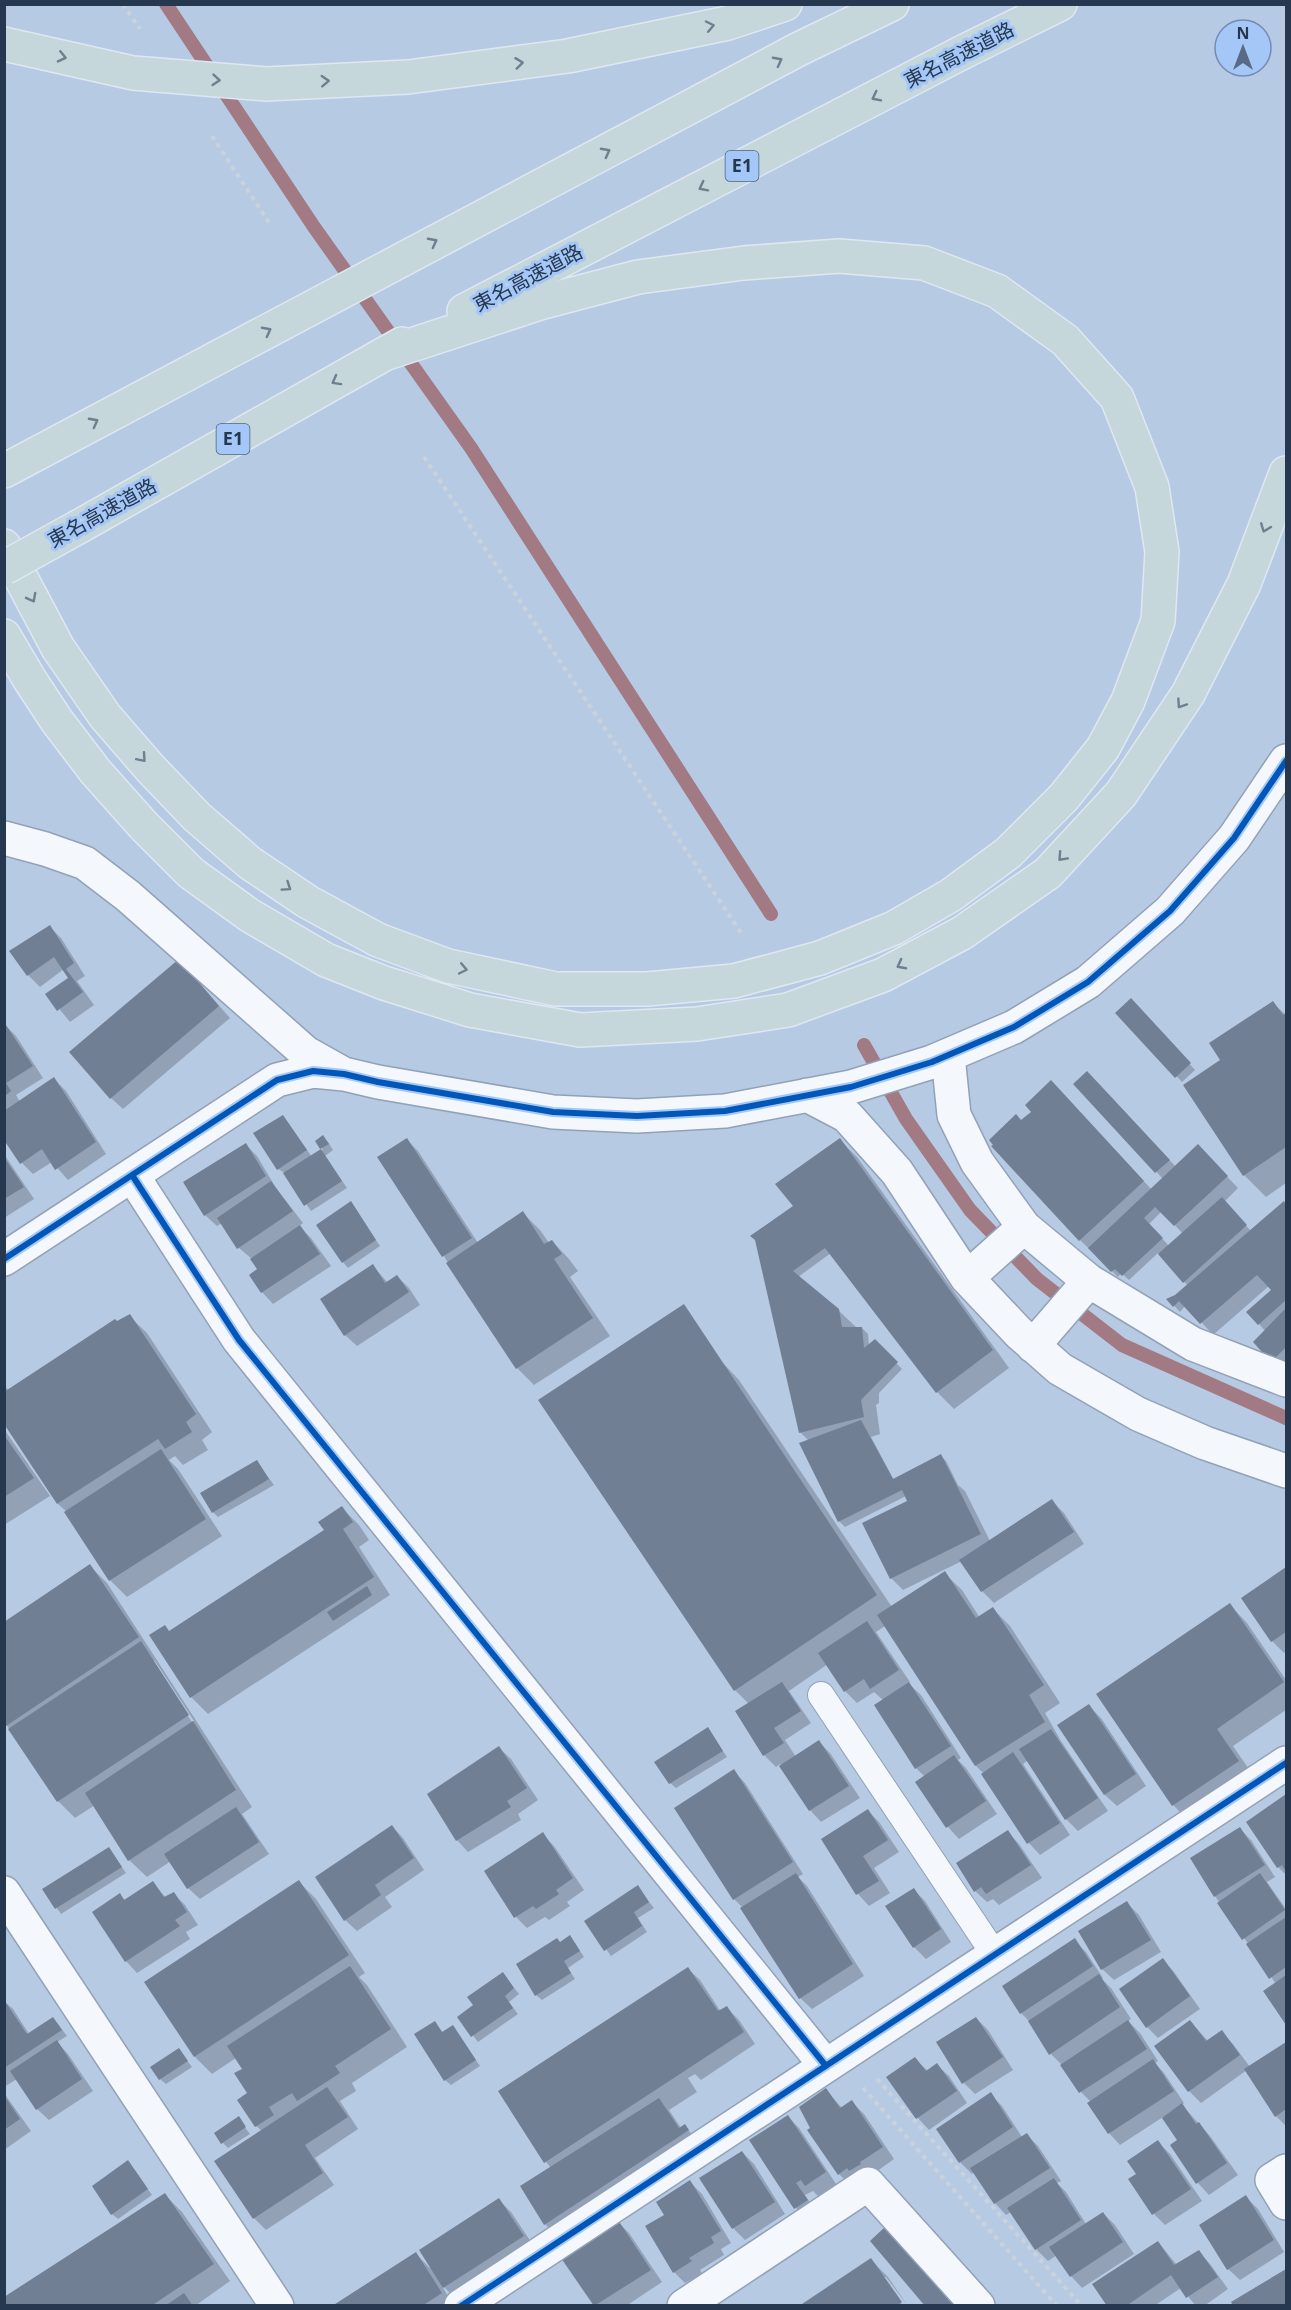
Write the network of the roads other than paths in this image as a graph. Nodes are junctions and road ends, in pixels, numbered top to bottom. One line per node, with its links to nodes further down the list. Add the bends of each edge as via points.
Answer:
1 (785, 4): 4 (highway, one-way to 1, via 133,73 251,83 408,77 568,56 728,23)
2 (891, 4): 6 (highway, one-way to 2, via 799,49)
3 (1060, 4): 5 (highway, 東名高速道路 / E1, one-way to 5)
4 (4, 44)
5 (428, 335): 8 (highway, one-way to 5, via 58,648 105,716 197,817 250,863 308,902 378,940 448,966 556,989 647,989 734,981 820,958 894,928 951,895 1008,853 1064,797 1103,748 1128,701 1158,621 1162,552 1152,487 1117,399 1065,340 997,291 924,263 839,256 744,263 638,277); 9 (highway, 東名高速道路 / E1, one-way to 9, bridge, via 386,353)
6 (4, 471)
7 (1287, 473): 10 (highway, one-way to 10, via 1244,584 1188,694 1121,794 1048,873 962,933 883,975 788,1010 697,1024 580,1030 470,1010 326,960 249,915 201,880 152,834 57,722)
8 (4, 546)
9 (4, 568)
10 (4, 636)
11 (1287, 761): 13 (street, via 1234,838 1170,910 1088,982 1014,1027)
12 (4, 838): 14 (street, via 85,863 128,896 306,1053)
13 (940, 1059): 15 (street, via 851,1087); 17 (street, via 954,1115 977,1162)
14 (344, 1074): 15 (street, via 542,1110 637,1116 725,1111); 16 (street, via 313,1071 277,1080)
15 (807, 1095): 19 (street, via 847,1116 897,1172)
16 (132, 1175): 18 (street); 30 (street, via 239,1340)
17 (1024, 1227): 19 (street); 20 (street)
18 (4, 1259)
19 (967, 1278): 21 (street)
20 (1089, 1281): 21 (street); 22 (street, via 1193,1344)
21 (1034, 1346): 23 (street, via 1060,1369 1138,1414)
22 (1287, 1380)
23 (1205, 1443): 24 (lane); 25 (street)
24 (1287, 1459)
25 (1287, 1471)
26 (821, 1695): 29 (lane)
27 (1287, 1763): 29 (street)
28 (4, 1893): 33 (street)
29 (995, 1955): 30 (street)
30 (838, 2058): 34 (street)
31 (1287, 2171): 32 (street, via 1272,2180)
32 (1287, 2203)
33 (278, 2306)
34 (461, 2306)
35 (684, 2306): 36 (street, via 868,2184)
36 (978, 2306)

